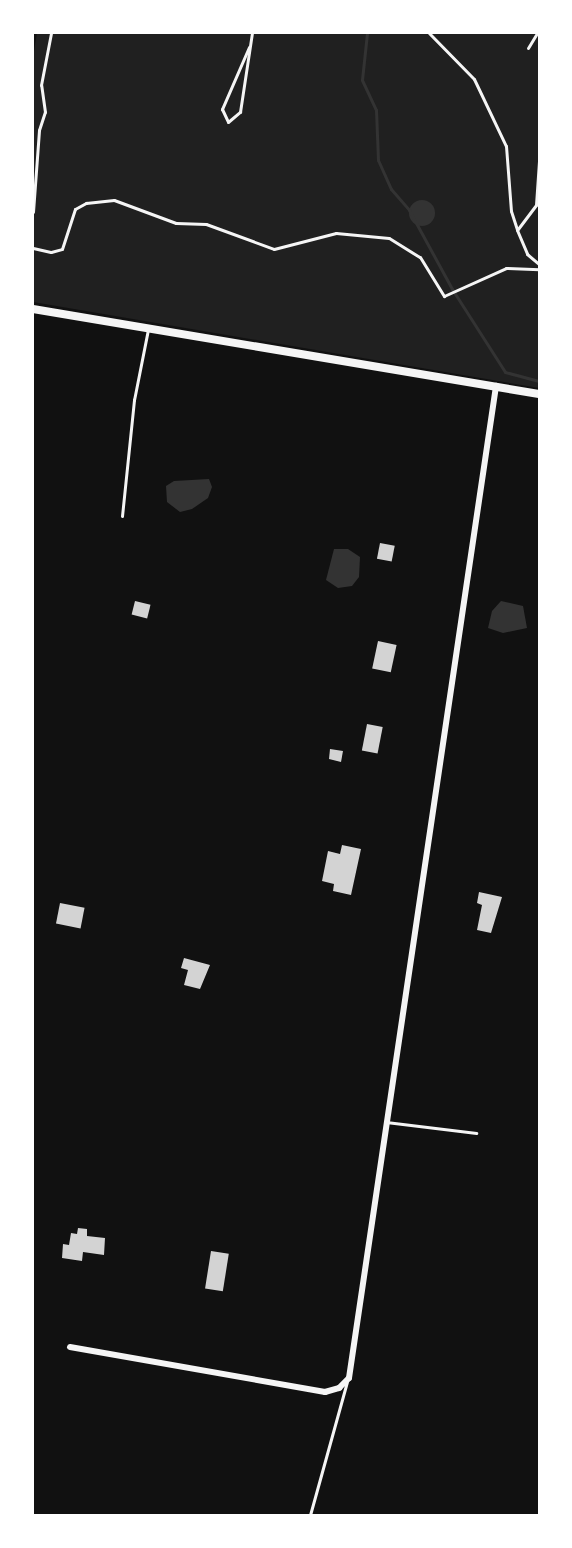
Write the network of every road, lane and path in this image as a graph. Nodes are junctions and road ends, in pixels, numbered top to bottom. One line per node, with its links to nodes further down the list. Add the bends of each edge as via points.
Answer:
1 (51, 33): 8 (lane, via 41,85 45,112)
2 (252, 33): 5 (lane)
3 (429, 33): 9 (lane, via 474,79 506,146 511,211)
4 (537, 33): 6 (lane)
5 (249, 47): 5 (lane, via 222,109 228,122 240,112)
6 (528, 48)
7 (539, 161): 9 (lane, via 536,205)
8 (33, 212)
9 (517, 230): 11 (lane, via 527,254)
10 (33, 248): 12 (lane, via 51,252 62,249 75,209 86,203 114,200 176,223 206,224 274,249 336,233 389,238 408,246 420,257 439,293 450,296 506,268)
11 (539, 264)
12 (539, 269)
13 (33, 309): 14 (street)
14 (148, 329): 15 (street); 17 (lane, via 134,400)
15 (496, 386): 16 (street); 18 (street)
16 (539, 394)
17 (122, 516)
18 (386, 1122): 19 (lane); 21 (street)
19 (476, 1133)
20 (70, 1347): 21 (street, via 325,1392 339,1388)
21 (349, 1378): 22 (lane)
22 (310, 1515)

